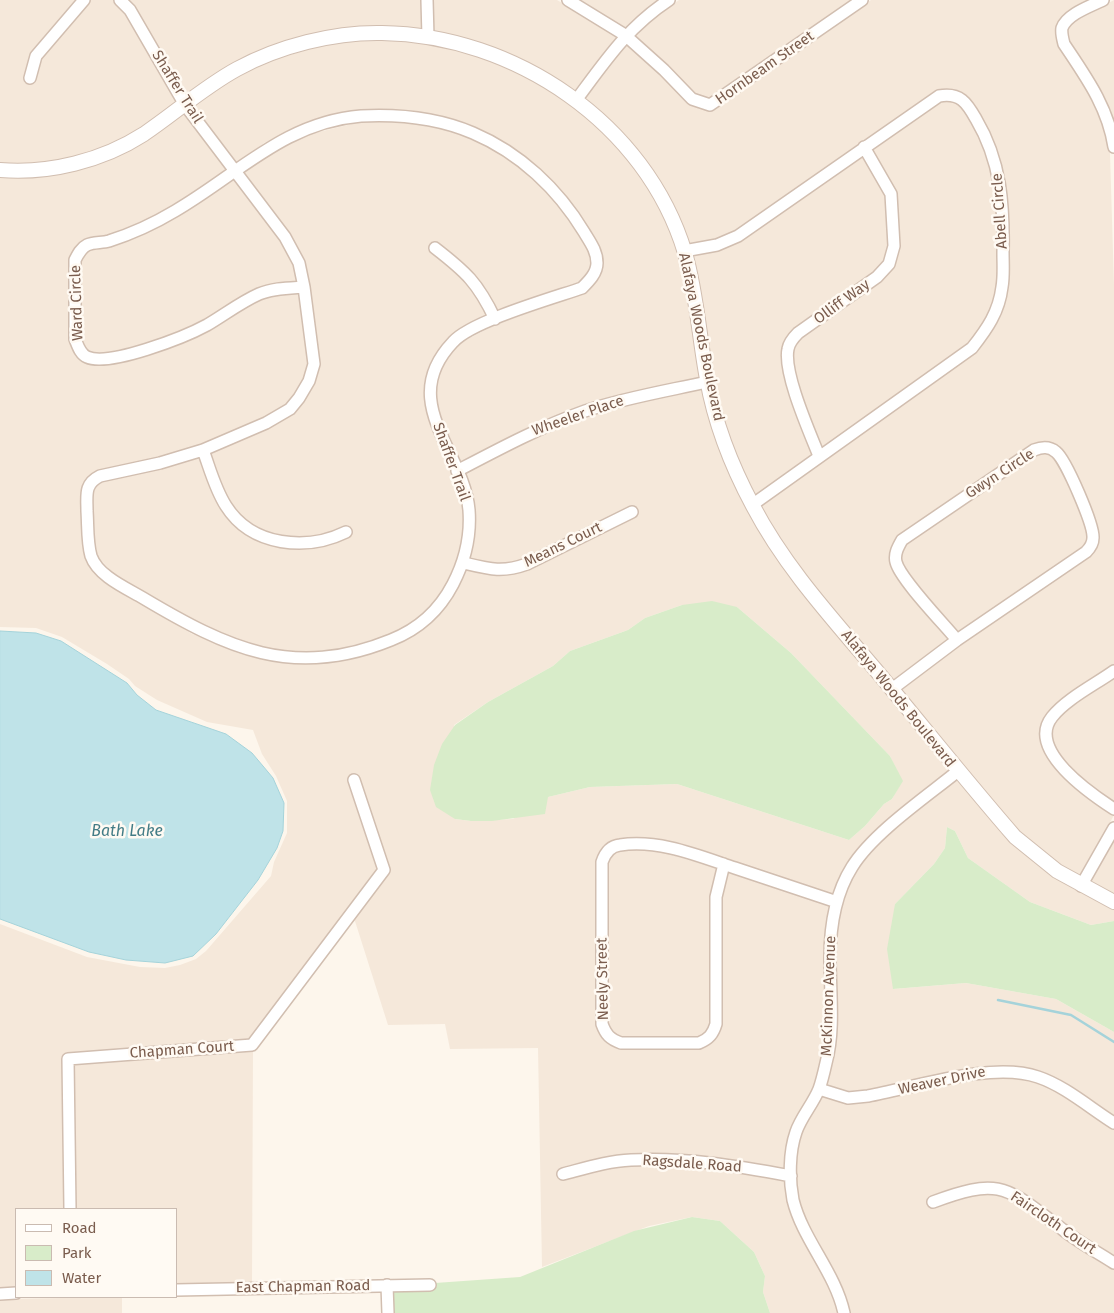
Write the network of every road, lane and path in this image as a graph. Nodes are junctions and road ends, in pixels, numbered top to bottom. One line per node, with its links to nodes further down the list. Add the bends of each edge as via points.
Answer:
1 (84, 0): 10 (street, via 36,56)
2 (120, 0): 12 (street, Shaffer Trail, via 130,10)
3 (427, 0): 9 (street)
4 (568, 0): 8 (street)
5 (669, 0): 8 (street)
6 (862, 0): 8 (street, Hornbeam Street, via 710,106 692,100)
7 (1103, 0): 14 (street, via 1068,19 1062,35 1064,44 1098,94 1107,114)
8 (625, 35): 11 (street)
9 (428, 37): 11 (street, Alafaya Woods Boulevard, via 498,55); 12 (street, Alafaya Woods Boulevard, via 356,34 292,47 235,70)
10 (30, 78)
11 (577, 99): 18 (street, Alafaya Woods Boulevard, via 632,155 654,186)
12 (185, 105): 15 (street, Alafaya Woods Boulevard, via 140,137 97,157 41,170); 16 (street, Shaffer Trail)
13 (864, 147): 18 (street, Abell Circle, via 738,236 717,245); 23 (street, Olliff Way, via 891,194 894,246 889,264 877,277 792,338 788,349 799,404); 23 (street, Abell Circle, via 939,96 958,96 967,103 986,137 997,168 1002,202 1002,287 988,329 972,348)
14 (1114, 147)
15 (0, 170)
16 (236, 172): 19 (street, Shaffer Trail, via 285,237 299,263); 19 (street, Ward Circle, via 174,212 109,241 87,245 79,252 75,260 75,329 80,351 86,357 100,360 150,348 205,326 259,294); 20 (street, Shaffer Trail, via 267,148 297,132 360,116 400,116 436,121 473,133 506,150 540,176 572,212 596,251 597,264 592,278 582,288)
17 (435, 248): 20 (street, via 467,273)
18 (684, 251): 21 (street, Alafaya Woods Boulevard, via 694,292)
19 (304, 287): 22 (street, Shaffer Trail, via 314,364 299,398 290,408 266,423)
20 (496, 319): 24 (street, Shaffer Trail, via 455,340 433,372 431,397 436,427)
21 (707, 382): 24 (street, Wheeler Place, via 585,411 522,436); 25 (street, Alafaya Woods Boulevard, via 732,462)
22 (203, 450): 27 (street, via 227,508 258,534 285,543 309,544); 28 (street, Shaffer Trail, via 91,481 86,489 89,541 92,557 112,580 218,639 261,654 297,658 337,656 362,650 421,625 444,602)
23 (819, 456): 25 (street, Abell Circle)
24 (457, 471): 28 (street, Shaffer Trail, via 469,509)
25 (752, 506): 31 (street, Alafaya Woods Boulevard, via 792,570)
26 (632, 512): 28 (street, Means Court, via 512,569 498,571)
27 (346, 532)
28 (464, 563)
29 (957, 640): 29 (street, Gwyn Circle, via 1086,552 1092,544 1092,529 1062,458 1050,448 1034,450 902,540 898,548 896,557 900,572); 31 (street, Gwyn Circle)
30 (1114, 671): 34 (street, via 1056,713 1047,728 1049,749 1056,760 1091,794)
31 (892, 689): 32 (street, Alafaya Woods Boulevard)
32 (958, 771): 37 (street, Alafaya Woods Boulevard, via 1015,837); 38 (street, McKinnon Avenue, via 883,832 865,851 852,866)
33 (354, 780): 45 (street, Chapman Court, via 384,870 252,1045 68,1059)
34 (1114, 809)
35 (1114, 828): 37 (street)
36 (724, 864): 36 (street, Neely Street, via 655,845 620,845 604,855 602,1024 612,1040 621,1043 699,1042 708,1039 713,1032 716,1024 716,897); 38 (street, Neely Street)
37 (1081, 886): 39 (street, Alafaya Woods Boulevard)
38 (837, 902): 40 (street, McKinnon Avenue, via 830,955 830,1033)
39 (1114, 902)
40 (819, 1089): 41 (street, Weaver Drive, via 848,1098 991,1071 1015,1072 1039,1077); 43 (street, McKinnon Avenue, via 796,1132)
41 (1114, 1123)
42 (564, 1174): 43 (street, Ragsdale Road, via 600,1164 662,1160 704,1162)
43 (791, 1176): 53 (street, McKinnon Avenue, via 793,1200 801,1221 830,1272)
44 (933, 1202): 46 (street, Faircloth Court, via 979,1187 1013,1193)
45 (70, 1208)
46 (1114, 1263)
47 (387, 1285): 48 (street, East Chapman Road); 49 (street, East Chapman Road); 52 (street)
48 (430, 1285)
49 (178, 1290)
50 (15, 1293): 51 (street)
51 (0, 1294)
52 (388, 1313)
53 (844, 1313)

